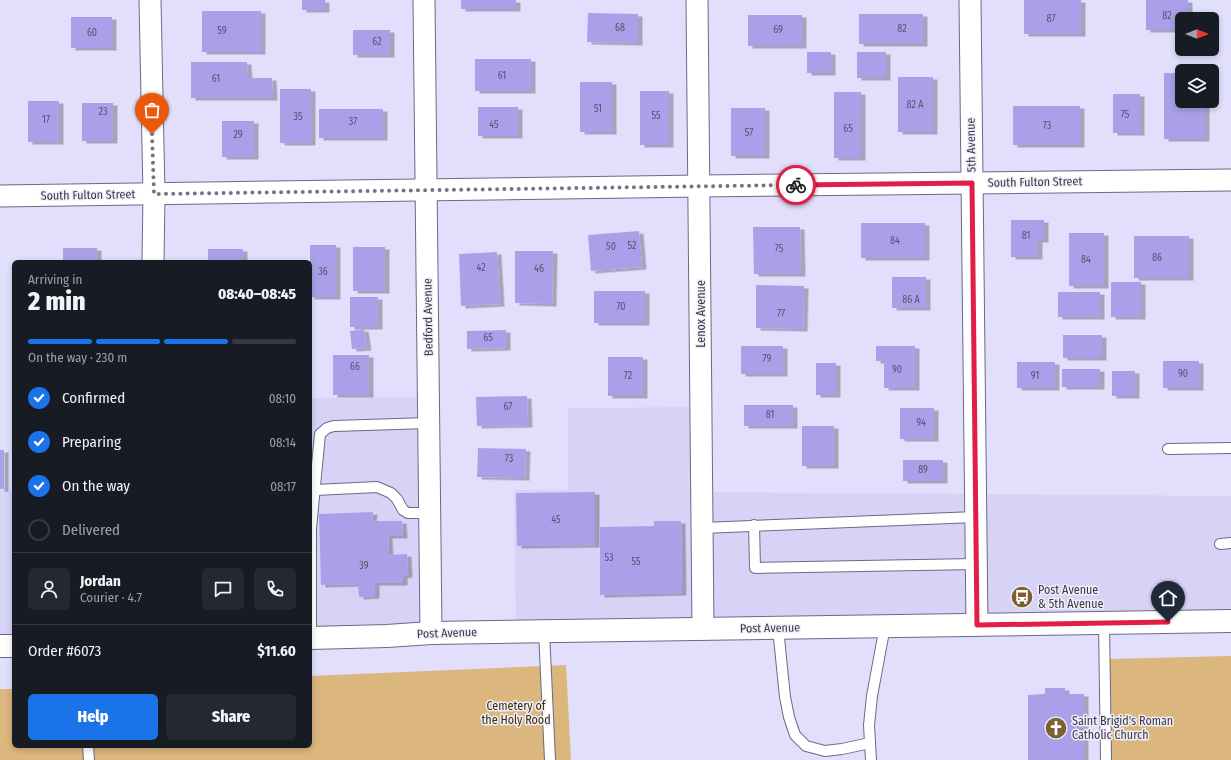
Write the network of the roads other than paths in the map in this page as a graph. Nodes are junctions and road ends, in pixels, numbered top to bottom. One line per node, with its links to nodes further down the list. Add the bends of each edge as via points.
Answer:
1 (150, 0): 9 (street)
2 (424, 0): 8 (street, Bedford Avenue)
3 (697, 0): 7 (street, Lenox Avenue)
4 (970, 0): 6 (street, 5th Avenue)
5 (1231, 180): 6 (street, South Fulton Street)
6 (972, 183): 7 (street, South Fulton Street); 17 (street, 5th Avenue)
7 (700, 186): 8 (street, South Fulton Street); 20 (street, Lenox Avenue)
8 (426, 190): 9 (street, South Fulton Street); 12 (street, Bedford Avenue)
9 (154, 194): 10 (street, South Fulton Street); 11 (street)
10 (0, 196)
11 (153, 260)
12 (429, 423): 15 (lane, via 327,428 320,434); 16 (street, Bedford Avenue)
13 (1231, 448): 14 (lane)
14 (1168, 449)
15 (315, 490): 16 (lane, via 377,487 391,493 408,513); 18 (lane)
16 (430, 513): 31 (street, Bedford Avenue)
17 (976, 517): 19 (lane); 23 (street, 5th Avenue)
18 (312, 518)
19 (754, 525): 20 (lane); 23 (lane, via 755,568)
20 (702, 528): 28 (street, Lenox Avenue)
21 (1231, 543): 22 (lane)
22 (1220, 544)
23 (976, 564): 26 (street, 5th Avenue)
24 (1231, 621): 25 (main road, Post Avenue)
25 (1104, 623): 26 (main road, Post Avenue); 40 (lane)
26 (977, 625): 27 (main road, Post Avenue)
27 (885, 626): 29 (main road, Post Avenue); 35 (lane, via 872,696)
28 (703, 628): 29 (main road, Post Avenue); 30 (main road, Post Avenue)
29 (778, 628): 35 (lane, via 785,698 795,735 806,746 825,751)
30 (544, 631): 31 (main road, Post Avenue); 38 (lane)
31 (431, 633): 32 (main road, Post Avenue)
32 (312, 638)
33 (0, 646): 34 (main road)
34 (12, 646)
35 (870, 743): 39 (lane)
36 (88, 748): 37 (lane)
37 (89, 760)
38 (550, 760)
39 (871, 760)
40 (1106, 760)

